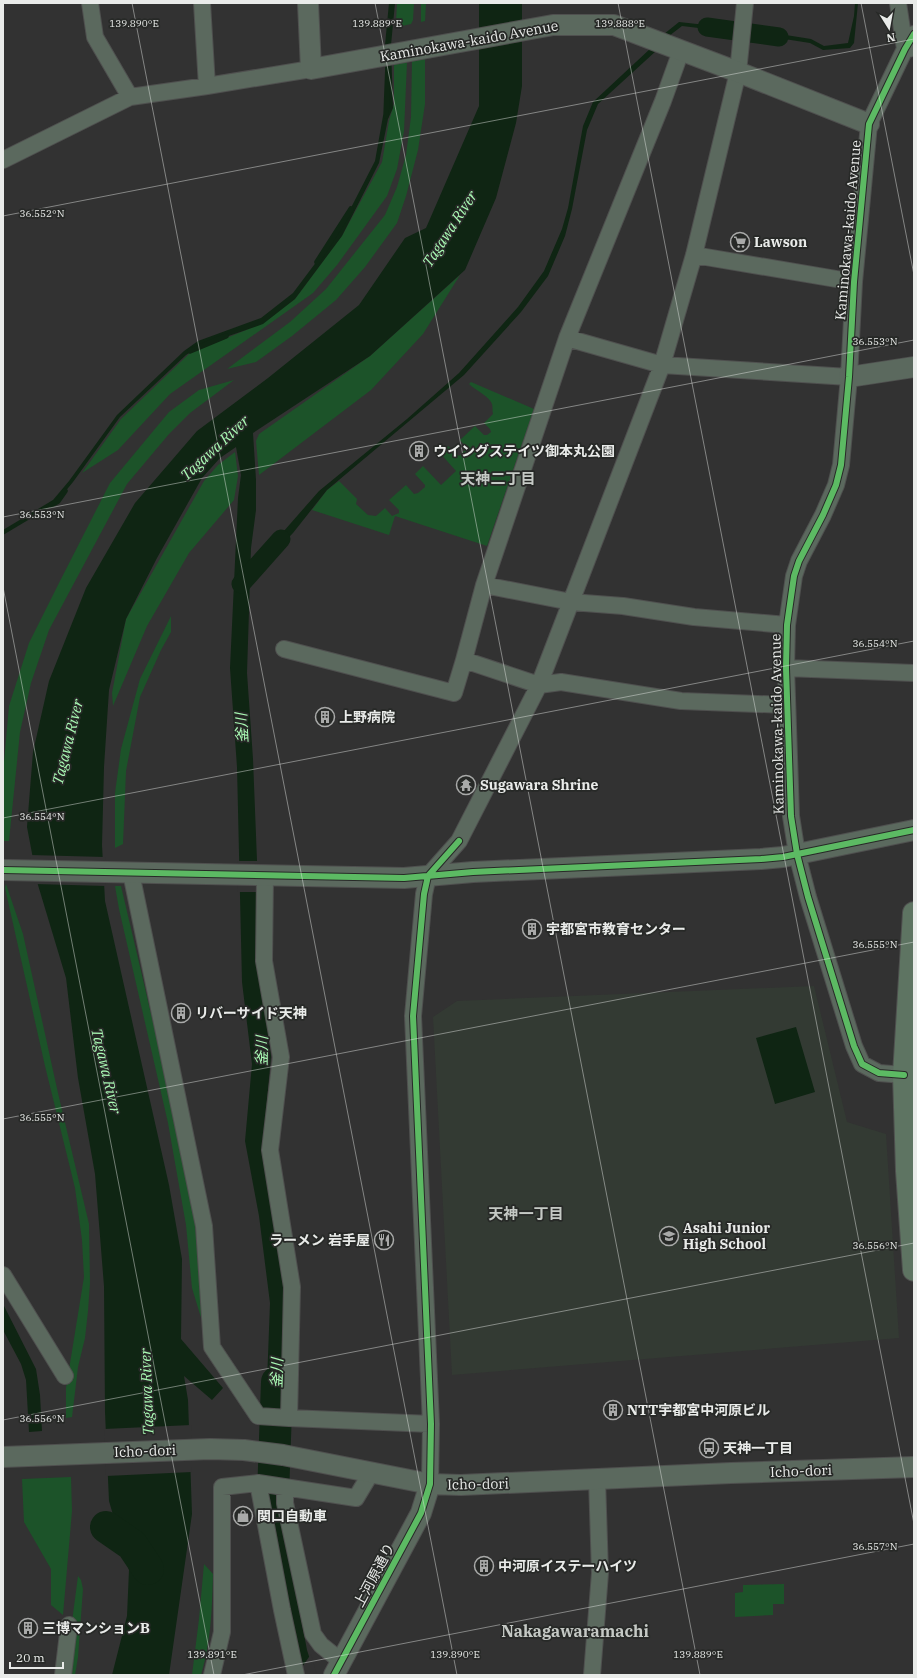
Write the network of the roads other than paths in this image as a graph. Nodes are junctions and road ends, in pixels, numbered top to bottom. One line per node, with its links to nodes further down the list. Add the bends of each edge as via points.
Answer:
1 (90, 3): 12 (street, via 95,37)
2 (202, 3): 11 (street)
3 (308, 3): 9 (street)
4 (745, 3): 10 (street)
5 (898, 3): 7 (street)
6 (914, 34): 7 (street)
7 (909, 49): 13 (street)
8 (682, 51): 9 (street, Kaminokawa-kaido Avenue, via 614,25 588,24 546,27); 10 (street, Kaminokawa-kaido Avenue); 17 (street)
9 (311, 69): 11 (street)
10 (738, 72): 13 (street, Kaminokawa-kaido Avenue); 15 (street)
11 (207, 86): 12 (street)
12 (130, 97): 14 (street)
13 (869, 124): 16 (street, Kaminokawa-kaido Avenue)
14 (3, 160)
15 (694, 255): 16 (street); 18 (street)
16 (854, 282): 20 (street, Kaminokawa-kaido Avenue)
17 (567, 338): 18 (street); 21 (street)
18 (662, 365): 20 (street); 22 (street)
19 (914, 367): 20 (street)
20 (849, 377): 23 (street, Kaminokawa-kaido Avenue, via 836,485 799,561 794,576)
21 (484, 585): 22 (street); 25 (street)
22 (571, 602): 23 (street); 28 (street)
23 (787, 625): 26 (street, Kaminokawa-kaido Avenue)
24 (284, 649): 25 (street, via 454,693)
25 (464, 660): 28 (street)
26 (786, 668): 27 (street); 29 (street, Kaminokawa-kaido Avenue)
27 (914, 673)
28 (539, 685): 29 (street, via 561,682 681,701); 35 (street, via 459,841)
29 (787, 705): 31 (street, Kaminokawa-kaido Avenue, via 789,791)
30 (914, 830): 31 (street)
31 (797, 854): 35 (street, via 761,859); 38 (street, Kaminokawa-kaido Avenue, via 836,988 862,1064 878,1073)
32 (6, 870): 33 (street)
33 (127, 873): 34 (street); 43 (street, via 204,1226 212,1347 258,1416)
34 (262, 876): 35 (street); 43 (street, via 264,961 281,1057 270,1150 292,1287)
35 (428, 876): 44 (street, via 424,894 413,1016)
36 (914, 914): 37 (main road)
37 (912, 948): 38 (main road)
38 (907, 1063): 39 (main road)
39 (910, 1172): 40 (main road)
40 (914, 1270)
41 (3, 1277): 42 (street)
42 (65, 1376)
43 (288, 1418): 44 (street)
44 (431, 1424): 50 (street)
45 (12, 1456): 47 (street, Icho-dori, via 210,1449 283,1455)
46 (914, 1467): 48 (street, Icho-dori)
47 (371, 1473): 50 (street, Icho-dori); 51 (street, via 356,1498)
48 (597, 1479): 50 (street, Icho-dori); 57 (street, via 600,1574)
49 (258, 1483): 51 (street); 55 (street, via 222,1487 222,1632); 56 (street)
50 (430, 1484): 53 (street, 上河原通り, via 421,1513)
51 (284, 1487): 53 (street, via 285,1503 313,1634)
52 (69, 1625): 54 (street)
53 (338, 1668)
54 (63, 1675)
55 (212, 1675)
56 (296, 1675)
57 (592, 1675)

